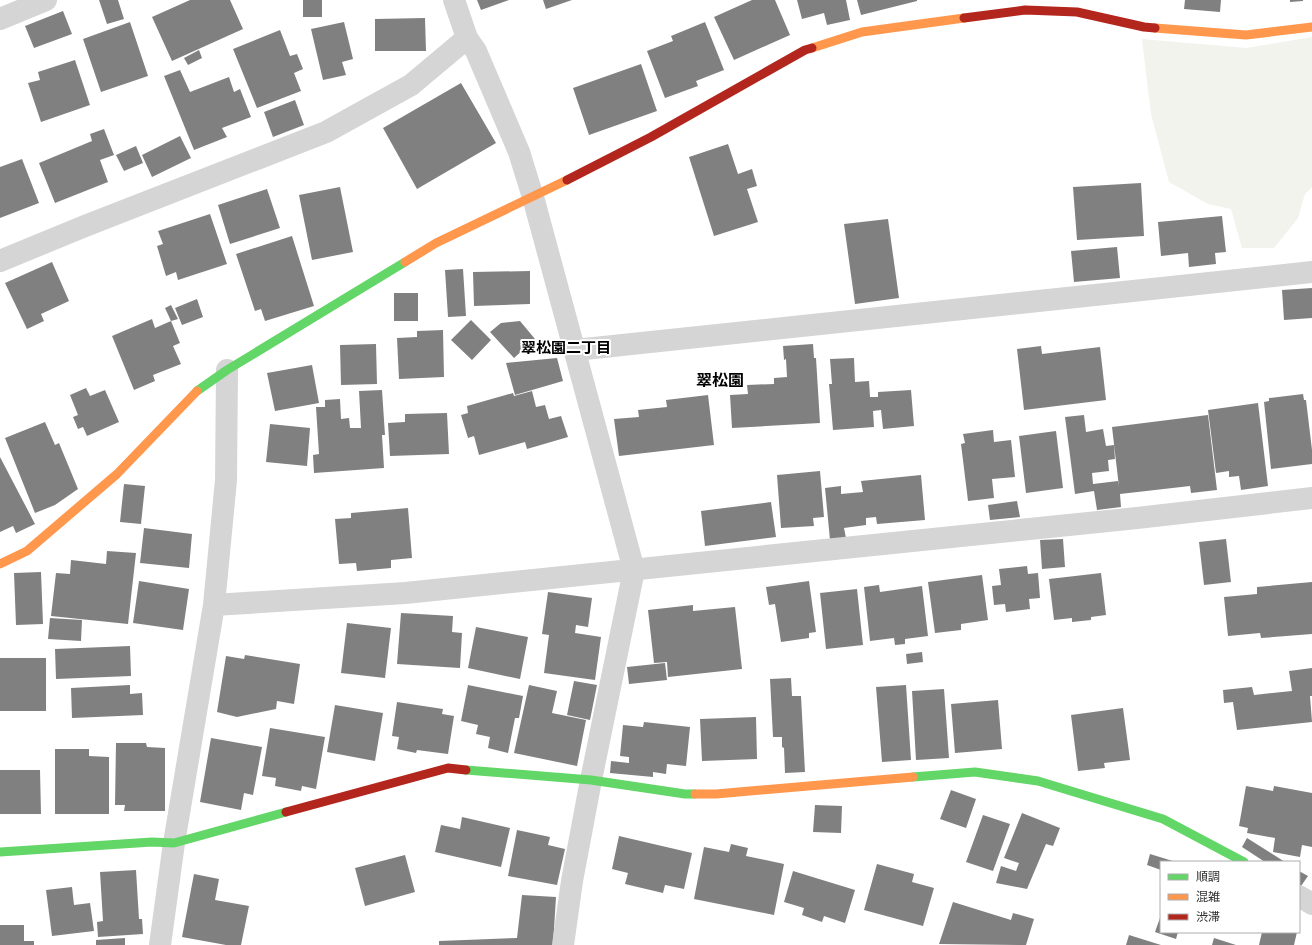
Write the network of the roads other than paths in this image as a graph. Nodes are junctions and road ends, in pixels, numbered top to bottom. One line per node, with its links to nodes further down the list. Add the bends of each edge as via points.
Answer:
1 (46, 0): 3 (street)
2 (454, 0): 5 (street)
3 (0, 18)
4 (1312, 27): 6 (street, via 1246,35 1144,27 1077,12 1025,10 862,32 805,50 651,137)
5 (467, 38): 6 (street, via 476,51 519,152); 7 (street, via 411,85 326,132)
6 (533, 197): 9 (street); 10 (street, via 436,243)
7 (0, 261)
8 (1312, 272): 9 (street)
9 (575, 350): 13 (street)
10 (227, 370): 12 (street, via 198,390 117,474 33,546); 14 (street, via 226,480)
11 (1312, 498): 13 (street)
12 (0, 564)
13 (634, 570): 14 (street, via 405,594); 15 (street)
14 (214, 605): 16 (street)
15 (590, 780): 16 (street, via 448,768); 18 (street, via 685,794 716,794 975,772 1038,781 1163,820); 22 (street)
16 (174, 843): 17 (street, via 152,842); 21 (street)
17 (0, 852)
18 (1242, 861)
19 (1300, 897): 20 (street)
20 (1312, 904)
21 (160, 945)
22 (563, 945)

